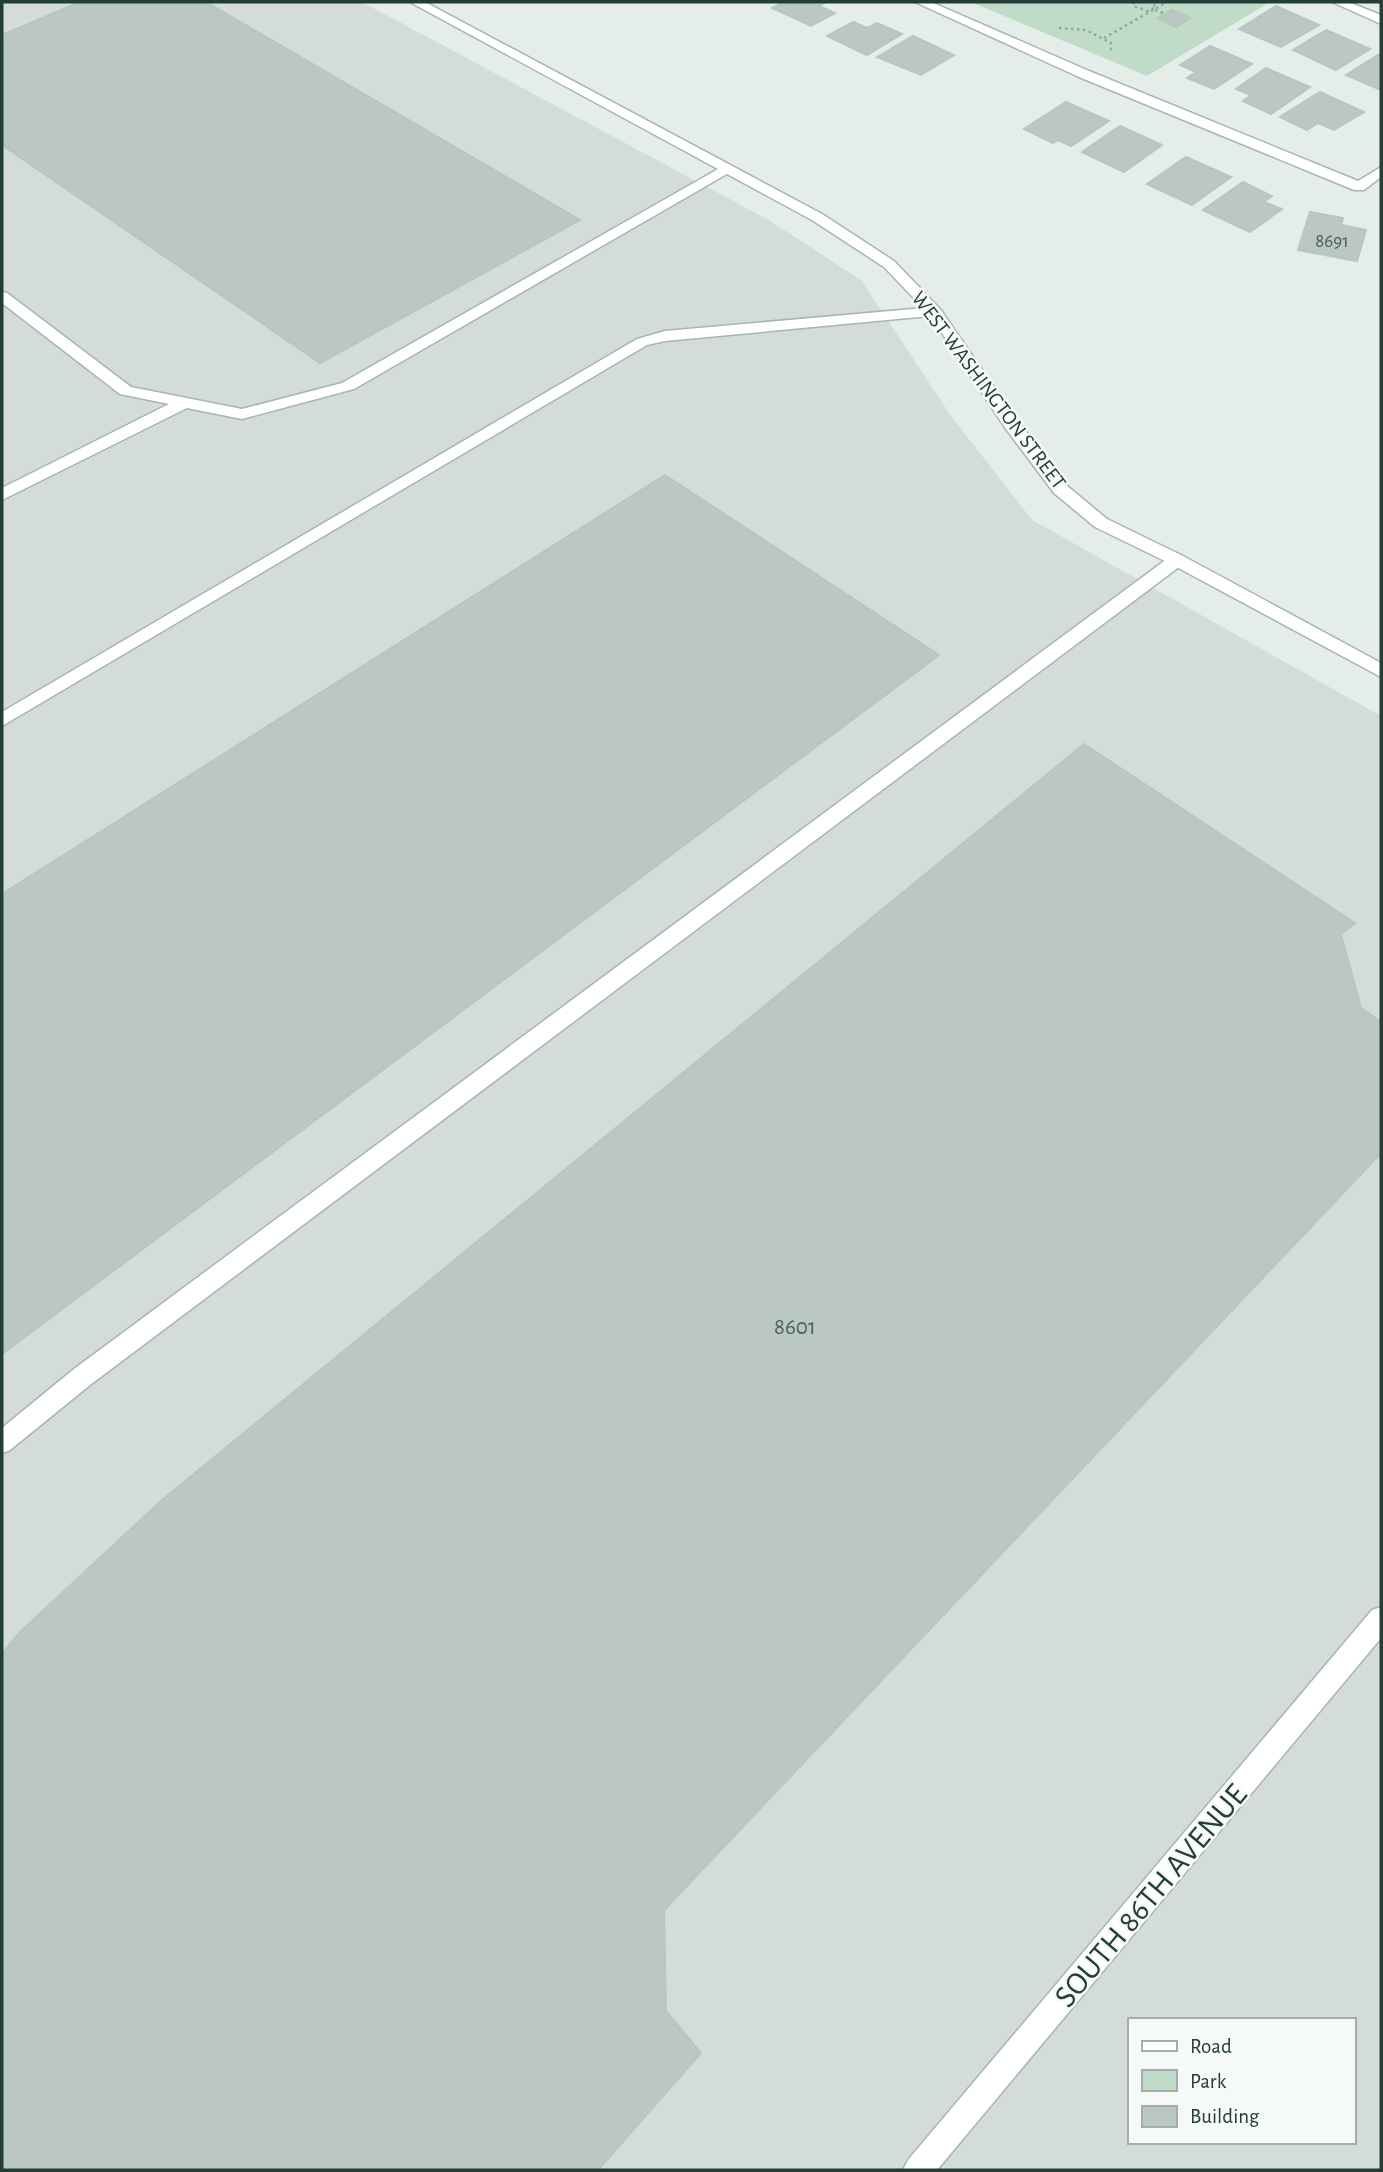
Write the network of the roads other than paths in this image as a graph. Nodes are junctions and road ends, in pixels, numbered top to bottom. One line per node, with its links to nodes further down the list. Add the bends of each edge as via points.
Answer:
1 (416, 2): 5 (street, WEST WASHINGTON STREET)
2 (921, 2): 6 (street, via 1360,187)
3 (1338, 2): 4 (street)
4 (1381, 20)
5 (727, 168): 8 (street, WEST WASHINGTON STREET, via 817,217 889,264); 9 (street, via 348,386 242,414)
6 (1381, 171)
7 (2, 296): 9 (street, via 126,391)
8 (935, 312): 11 (street, WEST WASHINGTON STREET, via 1060,489 1101,523); 13 (street, via 665,336 642,342)
9 (184, 403): 10 (street)
10 (2, 495)
11 (1177, 560): 12 (street, WEST WASHINGTON STREET); 14 (street, via 82,1377)
12 (1381, 671)
13 (2, 720)
14 (2, 1442)
15 (1381, 1619): 16 (street, SOUTH 86TH AVENUE)
16 (918, 2170)

